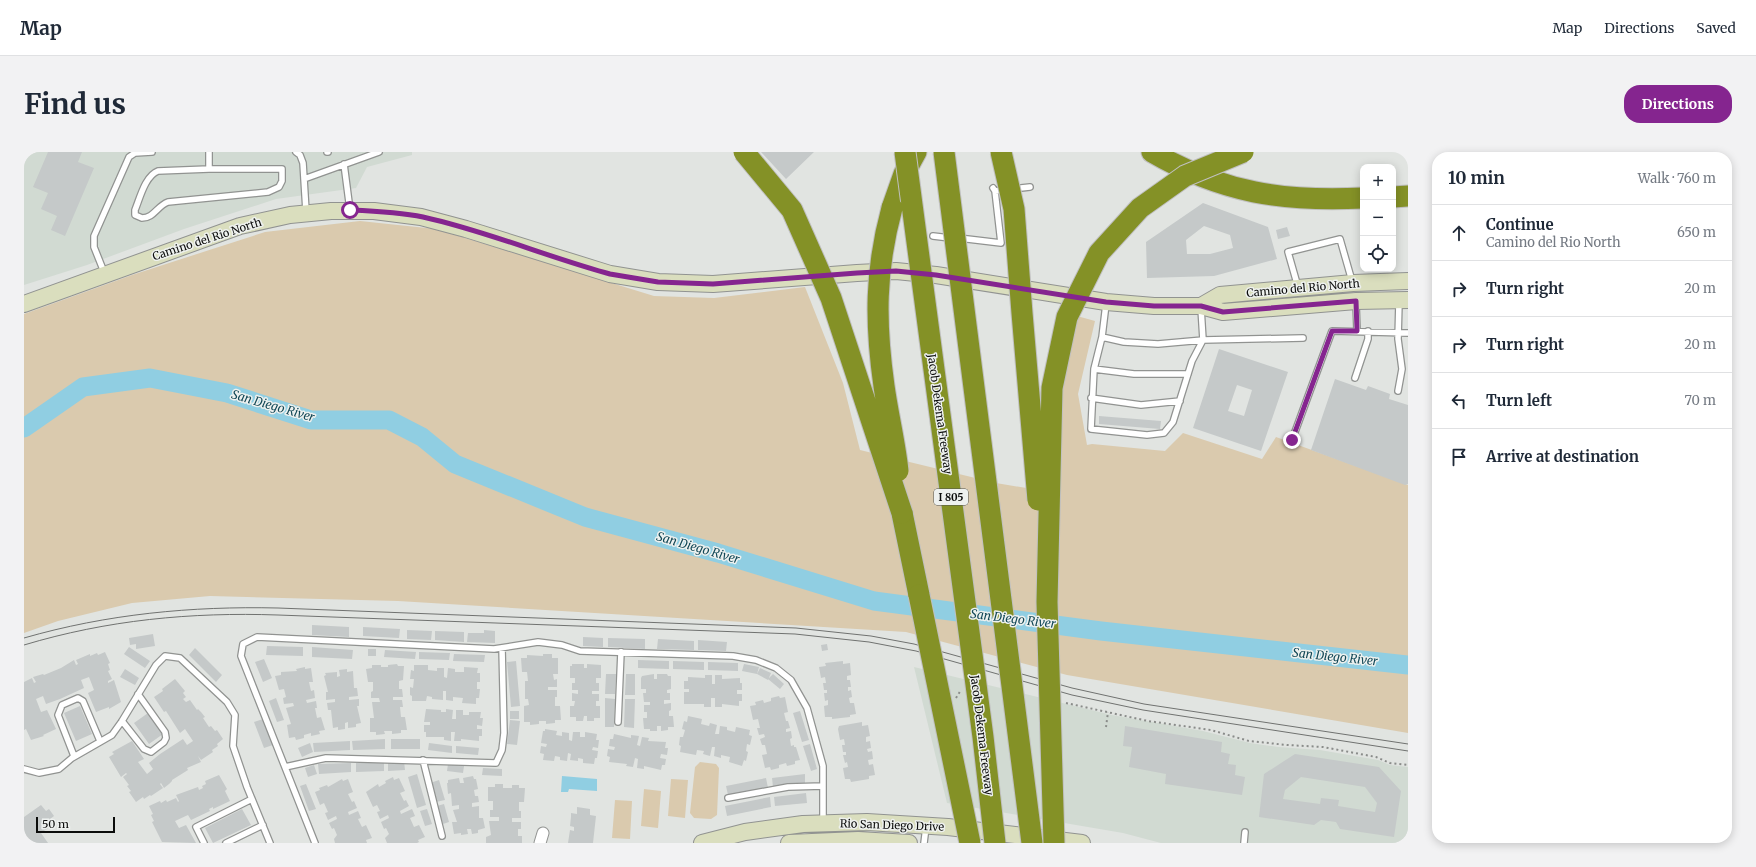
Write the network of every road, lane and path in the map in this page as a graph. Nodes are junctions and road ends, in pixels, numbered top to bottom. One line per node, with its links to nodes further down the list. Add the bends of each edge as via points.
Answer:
1 (152, 152): 22 (lane, via 135,153 129,158 94,236 94,247)
2 (209, 152): 13 (lane)
3 (296, 152): 14 (lane, via 300,155)
4 (379, 152): 12 (lane)
5 (744, 152): 45 (highway, bridge, via 792,210 825,284)
6 (905, 152): 81 (highway, Jacob Dekema Freeway / I 805, bridge)
7 (916, 152): 45 (highway, bridge, via 904,174 892,208 884,238 878,286 880,351 896,450)
8 (944, 152): 82 (highway, bridge)
9 (1001, 152): 46 (highway, bridge, via 1014,209)
10 (1152, 152): 18 (highway, via 1201,176 1253,193 1311,200)
11 (1243, 152): 46 (highway, bridge, via 1185,176 1140,208 1099,253 1067,317 1052,388)
12 (344, 164): 14 (lane); 19 (lane)
13 (209, 169): 13 (lane, via 154,173 147,182 135,215 142,218 151,216 168,202 268,192 279,187 282,181 282,169)
14 (304, 179): 20 (lane)
15 (1030, 187): 21 (lane, via 994,190 1001,243)
16 (1408, 196): 17 (highway)
17 (1396, 197)
18 (1360, 198)
19 (350, 210): 20 (main road, Camino del Rio North); 28 (main road, Camino del Rio North, via 421,217 589,268 658,282 713,284 896,271)
20 (306, 213): 22 (main road, Camino del Rio North, via 240,226)
21 (933, 236)
22 (105, 275): 29 (main road, Camino del Rio North)
23 (1408, 281): 24 (main road, Camino del Rio North)
24 (1353, 283): 25 (main road, Camino del Rio North); 25 (lane, via 1340,239 1288,252)
25 (1298, 288): 30 (main road, Camino del Rio North, via 1220,295)
26 (1403, 300): 27 (main road, Camino del Rio North); 33 (lane)
27 (1356, 301): 30 (main road, Camino del Rio North, via 1223,312); 31 (lane)
28 (1106, 302): 30 (main road, Camino del Rio North); 35 (lane)
29 (24, 304)
30 (1201, 306): 37 (lane)
31 (1357, 331): 32 (lane); 44 (lane, via 1332,331)
32 (1368, 331): 33 (lane); 40 (lane, via 1368,339)
33 (1398, 332): 34 (lane); 41 (lane, via 1402,368)
34 (1408, 333)
35 (1102, 336): 37 (lane, via 1124,342 1158,344); 38 (lane)
36 (1303, 338): 37 (lane)
37 (1203, 340): 39 (lane)
38 (1094, 369): 39 (lane, via 1134,374); 42 (lane)
39 (1188, 374): 43 (lane)
40 (1355, 378)
41 (1398, 391)
42 (1091, 398): 43 (lane, via 1141,405); 43 (lane, via 1091,429 1147,435 1164,433 1173,422)
43 (1180, 401)
44 (1292, 440)
45 (902, 513): 80 (highway, bridge)
46 (1047, 602): 83 (highway, bridge)
47 (502, 648): 48 (lane, via 538,642 562,645 580,651); 59 (lane, via 504,733 502,750 496,763); 61 (lane, via 257,637 243,644 241,656)
48 (621, 652): 55 (lane); 63 (lane, via 733,656 756,660 776,668 791,680 807,708 823,766)
49 (964, 687): 52 (path)
50 (138, 694): 54 (lane); 54 (lane, via 165,732 164,742 152,752 144,749); 65 (lane, via 156,665 165,656 180,658 227,702 235,715 233,746)
51 (1059, 701): 53 (path)
52 (954, 703)
53 (1108, 712): 56 (path); 60 (path, via 1211,730 1249,741 1323,747)
54 (122, 721): 57 (lane, via 112,735)
55 (618, 722)
56 (1106, 727)
57 (100, 741): 58 (lane); 58 (lane, via 83,701 78,698 62,705 58,715)
58 (74, 756): 62 (lane, via 59,769 39,773)
59 (423, 760): 61 (lane, via 326,758); 70 (lane)
60 (1408, 765)
61 (285, 767): 75 (lane)
62 (24, 769)
63 (823, 786): 64 (lane, via 788,787); 66 (lane)
64 (728, 798)
65 (252, 799): 67 (lane); 72 (lane, via 196,827)
66 (824, 823): 68 (main road, Rio San Diego Drive, via 867,822); 76 (main road, Rio San Diego Drive, via 745,832)
67 (263, 825): 73 (lane); 74 (lane)
68 (926, 826): 79 (lane); 84 (main road, Rio San Diego Drive)
69 (1246, 832): 85 (lane)
70 (442, 836)
71 (876, 842): 77 (main road, Rio San Diego Drive, via 858,840); 78 (main road, Rio San Diego Drive)
72 (204, 843)
73 (226, 843)
74 (270, 843)
75 (315, 843)
76 (702, 843)
77 (789, 843)
78 (909, 843)
79 (924, 843)
80 (970, 843)
81 (995, 843)
82 (1032, 843)
83 (1054, 843)
84 (1082, 843)
85 (1244, 843)

